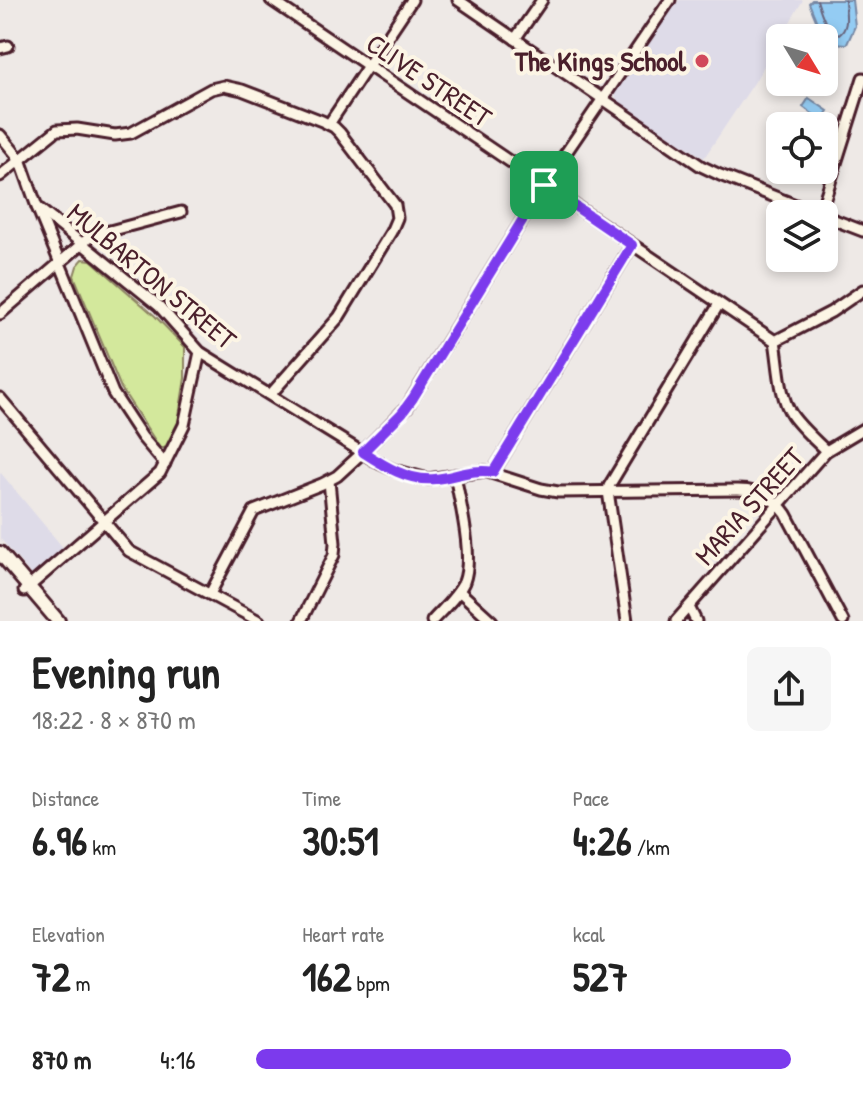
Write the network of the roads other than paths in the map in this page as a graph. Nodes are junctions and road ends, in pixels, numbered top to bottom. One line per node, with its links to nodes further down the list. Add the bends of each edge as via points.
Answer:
1 (271, 0): 7 (street, CLIVE STREET)
2 (412, 0): 7 (street)
3 (458, 0): 6 (street)
4 (542, 0): 6 (street)
5 (670, 0): 10 (street)
6 (515, 39): 10 (street)
7 (368, 65): 11 (street); 15 (street, CLIVE STREET)
8 (863, 78): 9 (street)
9 (860, 96): 17 (street)
10 (603, 98): 15 (street); 16 (street, via 708,170)
11 (329, 124): 13 (street, via 224,86 131,133 57,130); 30 (street, via 395,205 397,218 339,317)
12 (0, 135): 13 (street)
13 (20, 159): 14 (street); 18 (street)
14 (0, 176)
15 (544, 185): 23 (street, CLIVE STREET); 34 (street, via 413,398)
16 (783, 200)
17 (826, 200)
18 (37, 207): 22 (street, MULBARTON STREET); 24 (street)
19 (181, 212): 22 (street, via 94,234)
20 (838, 221): 21 (street)
21 (863, 231)
22 (83, 244): 24 (street); 29 (street, MULBARTON STREET, via 159,306)
23 (632, 245): 26 (street, CLIVE STREET); 36 (street)
24 (60, 263): 27 (street); 35 (street, via 113,393)
25 (863, 290): 28 (street)
26 (719, 304): 28 (street, CLIVE STREET); 39 (street)
27 (0, 314)
28 (775, 341): 33 (street, via 788,408)
29 (200, 352): 30 (street, MULBARTON STREET); 35 (street, via 184,425)
30 (270, 395): 34 (street, MULBARTON STREET)
31 (0, 398): 41 (street)
32 (863, 429): 33 (street, MARIA STREET)
33 (826, 451): 40 (street, MARIA STREET)
34 (363, 452): 37 (street, MULBARTON STREET, via 421,478); 38 (street)
35 (165, 464): 41 (street)
36 (493, 472): 37 (street, MULBARTON STREET); 39 (street, MULBARTON STREET, via 548,490)
37 (455, 475): 45 (street, via 468,553)
38 (329, 481): 46 (street, via 254,511); 51 (street, via 334,555)
39 (608, 491): 40 (street, MULBARTON STREET, via 749,490); 54 (street)
40 (780, 504): 47 (street, MARIA STREET); 57 (street)
41 (104, 521): 44 (street); 46 (street, via 129,551)
42 (0, 553): 44 (main road)
43 (0, 561): 44 (main road)
44 (26, 589): 48 (main road); 49 (main road)
45 (459, 591): 52 (street); 53 (street)
46 (210, 594): 50 (street)
47 (689, 607): 55 (street, MARIA STREET); 56 (street)
48 (50, 621)
49 (58, 621)
50 (259, 621)
51 (301, 621)
52 (432, 621)
53 (492, 621)
54 (627, 621)
55 (676, 621)
56 (696, 621)
57 (843, 621)

